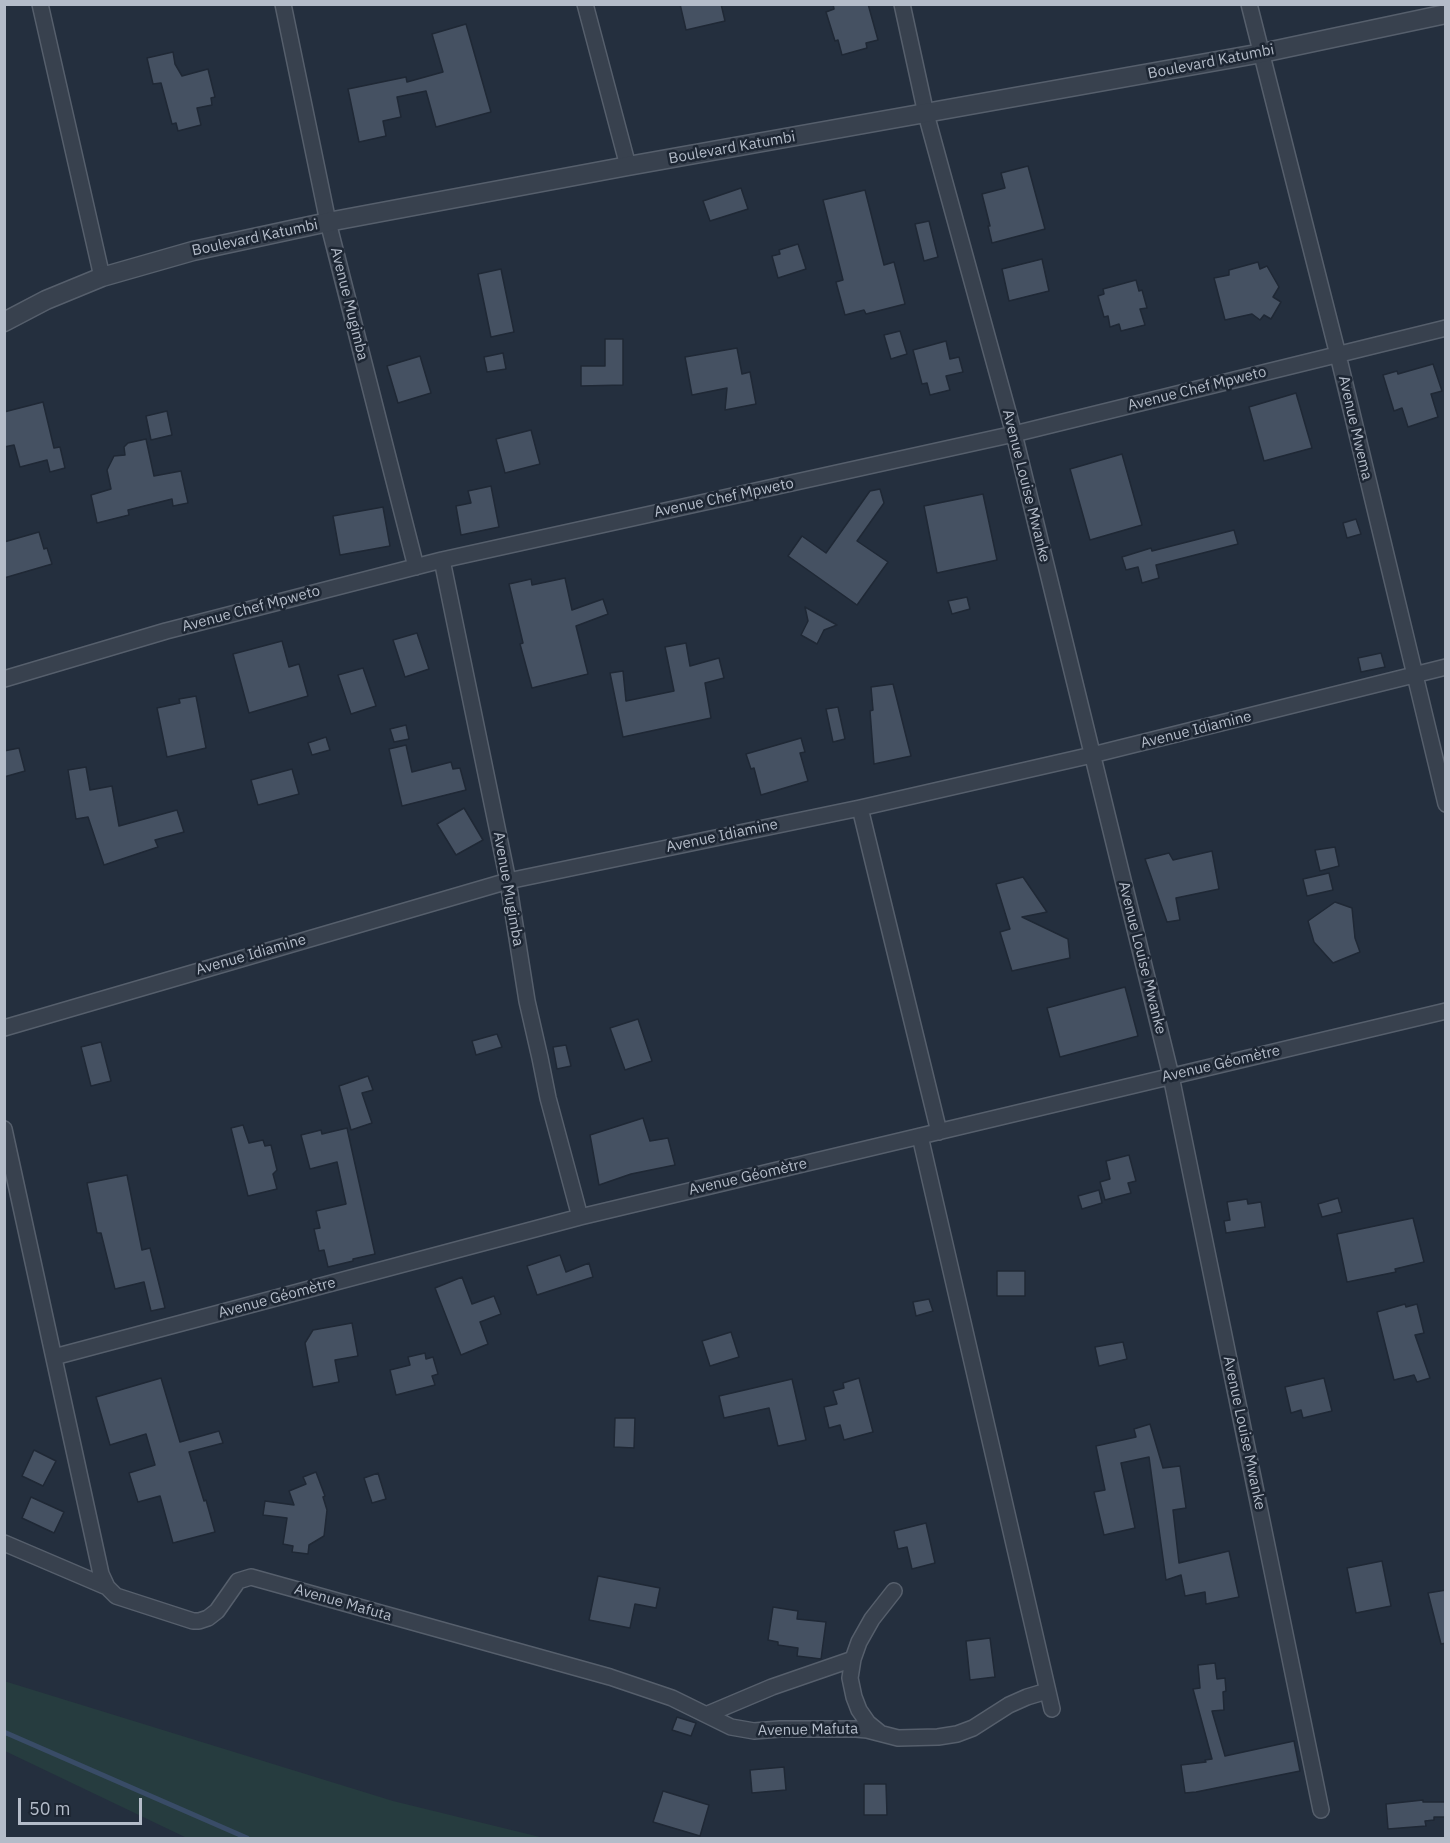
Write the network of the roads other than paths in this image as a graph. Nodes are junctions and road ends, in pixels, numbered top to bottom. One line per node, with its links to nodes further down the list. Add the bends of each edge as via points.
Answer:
1 (40, 4): 11 (street)
2 (283, 4): 10 (street, Avenue Mugimba)
3 (585, 4): 9 (street)
4 (902, 4): 8 (street, Avenue Louise Mwanke)
5 (1249, 4): 7 (street, Avenue Mwema)
6 (1446, 14): 7 (street, Boulevard Katumbi)
7 (1262, 53): 8 (street, Boulevard Katumbi); 14 (street, Avenue Mwema)
8 (926, 114): 9 (street, Boulevard Katumbi); 15 (street, Avenue Louise Mwanke)
9 (628, 166): 10 (street, Boulevard Katumbi)
10 (328, 222): 11 (street, Boulevard Katumbi, via 193,251); 17 (street, Avenue Mugimba)
11 (102, 277): 12 (street, Boulevard Katumbi)
12 (4, 322)
13 (1446, 328): 14 (street, Avenue Chef Mpweto)
14 (1338, 355): 15 (street, Avenue Chef Mpweto); 19 (street, Avenue Mwema)
15 (1014, 434): 16 (street, Avenue Chef Mpweto); 21 (street, Avenue Louise Mwanke)
16 (442, 560): 17 (street, Avenue Chef Mpweto); 24 (street, Avenue Mugimba)
17 (416, 567): 20 (street, Avenue Chef Mpweto, via 166,631)
18 (1446, 667): 19 (street, Avenue Idiamine)
19 (1414, 675): 21 (street, Avenue Idiamine); 22 (street, Avenue Mwema)
20 (4, 679)
21 (1092, 755): 23 (street, Avenue Idiamine); 27 (street, Avenue Louise Mwanke)
22 (1446, 804)
23 (860, 808): 24 (street, Avenue Idiamine); 29 (street)
24 (508, 881): 26 (street, Avenue Idiamine); 31 (street, Avenue Mugimba, via 527,1001)
25 (1446, 1011): 27 (street, Avenue Géomètre)
26 (4, 1028)
27 (1171, 1076): 29 (street, Avenue Géomètre); 41 (street, Avenue Louise Mwanke)
28 (4, 1129): 32 (street)
29 (939, 1132): 30 (street, Avenue Géomètre)
30 (920, 1136): 31 (street, Avenue Géomètre); 37 (street)
31 (580, 1217): 32 (street, Avenue Géomètre)
32 (54, 1357): 34 (street)
33 (4, 1543): 34 (street, Avenue Mafuta)
34 (107, 1587): 39 (street, Avenue Mafuta, via 116,1596 200,1621 217,1611 238,1581 251,1577 610,1677)
35 (894, 1591): 36 (street, via 863,1635)
36 (853, 1659): 39 (street); 40 (street, via 850,1678 859,1710)
37 (1047, 1691): 38 (street); 40 (street, Avenue Mafuta, via 1009,1705 957,1734 898,1738)
38 (1052, 1709)
39 (708, 1714): 40 (street, Avenue Mafuta, via 743,1730 855,1729)
40 (881, 1733)
41 (1321, 1810)

